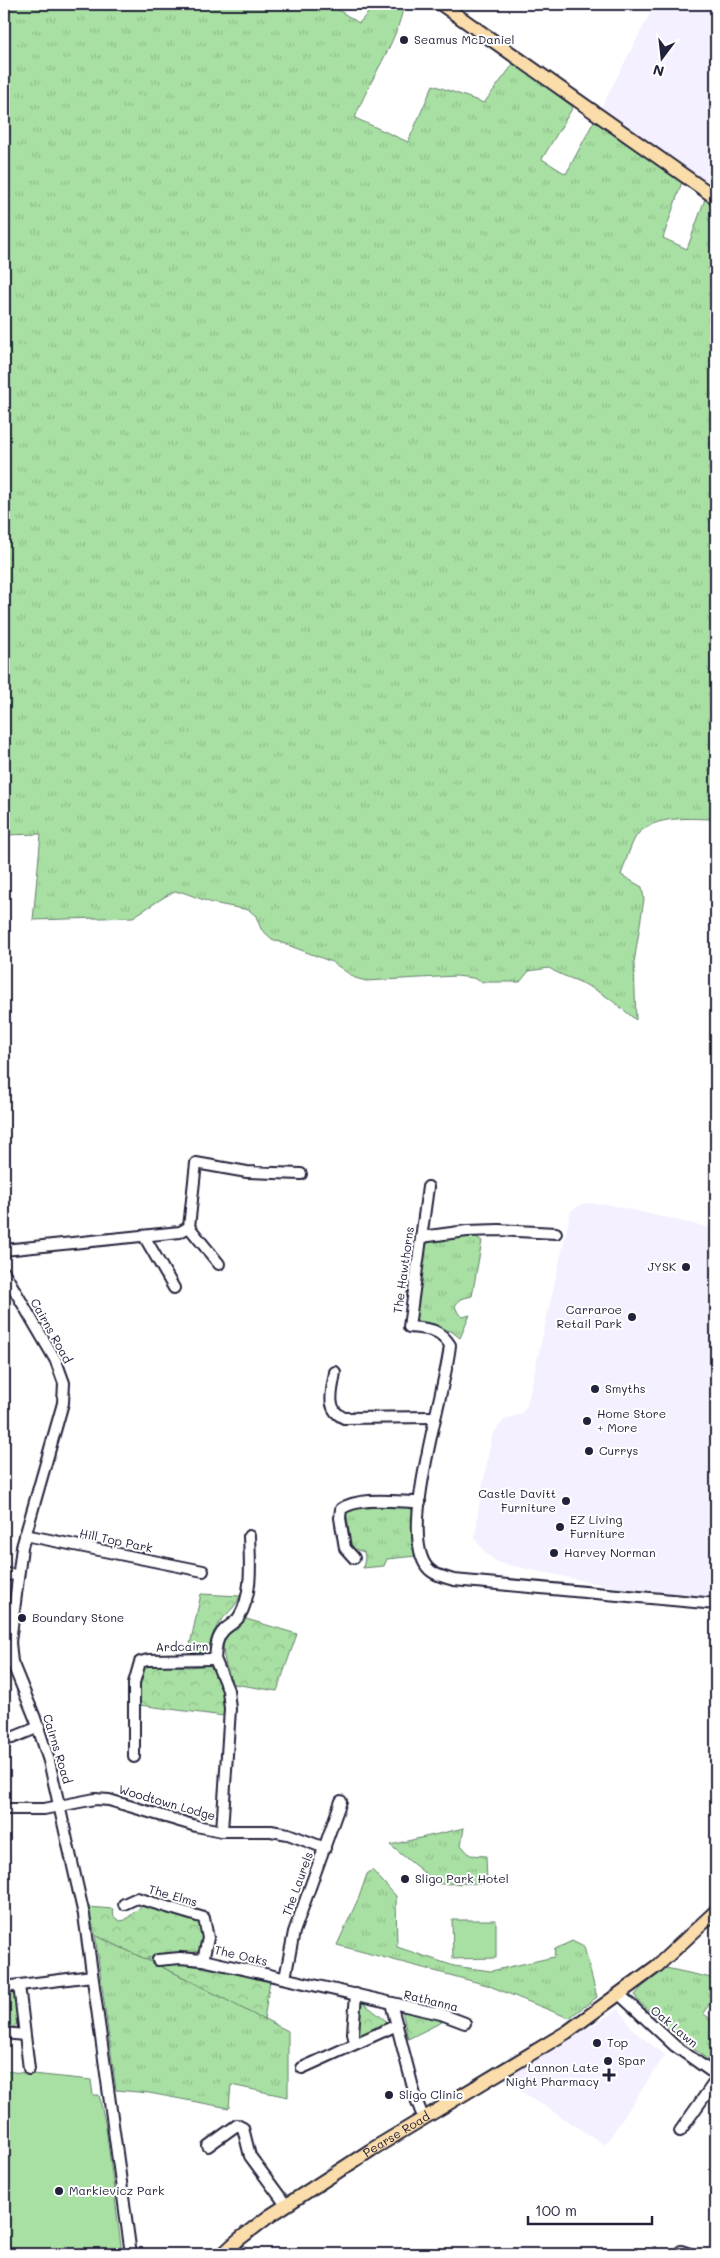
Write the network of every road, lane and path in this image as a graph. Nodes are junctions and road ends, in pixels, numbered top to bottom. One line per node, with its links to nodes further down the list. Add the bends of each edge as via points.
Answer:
1 (441, 4): 2 (main road)
2 (716, 198)
3 (301, 1174): 5 (street, via 247,1172 196,1163)
4 (428, 1187): 8 (street, The Hawthorns)
5 (189, 1227): 7 (street, via 180,1232); 10 (street)
6 (556, 1233): 8 (street, via 467,1231)
7 (144, 1236): 9 (street); 12 (street)
8 (421, 1238): 14 (street, The Hawthorns, via 409,1327 443,1334 450,1345)
9 (4, 1250)
10 (219, 1264)
11 (4, 1272): 16 (street, Cairns Road, via 56,1361 64,1383 63,1403)
12 (174, 1288)
13 (335, 1372): 14 (street, via 332,1409 344,1418)
14 (434, 1416): 15 (street, The Hawthorns)
15 (420, 1502): 18 (street, via 363,1501 341,1509 345,1548); 22 (street, The Hawthorns, via 416,1524 419,1551 428,1568 437,1575 454,1580)
16 (24, 1534): 19 (street, Hill Top Park); 21 (street, Cairns Road)
17 (249, 1536): 23 (street, Ardcairn, via 246,1602 238,1618 217,1642)
18 (354, 1558)
19 (203, 1572)
20 (4, 1574): 21 (street)
21 (18, 1575): 24 (street, Cairns Road, via 10,1642 12,1662)
22 (716, 1604)
23 (215, 1659): 26 (street, Ardcairn, via 140,1662 134,1683); 30 (street, via 228,1690 230,1708)
24 (38, 1727): 25 (street, via 12,1738); 28 (street, Cairns Road)
25 (4, 1737)
26 (134, 1757)
27 (341, 1801): 31 (street, The Laurels)
28 (60, 1806): 29 (street, Woodtown Lodge); 30 (street, Woodtown Lodge, via 96,1799 109,1800); 36 (street, Cairns Road, via 84,1915)
29 (4, 1809)
30 (222, 1831): 31 (street, Woodtown Lodge, via 270,1831)
31 (325, 1848): 37 (street, The Laurels, via 294,1932)
32 (124, 1904): 35 (street, The Elms, via 136,1898 204,1918 208,1938)
33 (716, 1911): 42 (main road, Pearse Road, via 657,1966)
34 (158, 1960): 35 (street, The Oaks)
35 (204, 1960): 37 (street, The Oaks)
36 (92, 1976): 38 (street); 57 (street, Cairns Road)
37 (285, 1978): 39 (street, The Oaks)
38 (19, 1985): 40 (street); 47 (street)
39 (318, 1986): 41 (street, Rathanna)
40 (4, 1987)
41 (356, 1994): 43 (street, Rathanna); 48 (street)
42 (619, 1994): 51 (street, Oak Lawn, via 675,2046); 53 (main road, Pearse Road, via 559,2037)
43 (391, 2003): 44 (street, Rathanna); 45 (street, Rathanna)
44 (465, 2023)
45 (397, 2025): 48 (street); 53 (street, Rathanna, via 416,2099)
46 (4, 2033): 47 (street)
47 (24, 2035): 50 (street)
48 (355, 2043): 49 (street)
49 (302, 2068)
50 (29, 2069)
51 (716, 2075)
52 (716, 2080): 54 (street)
53 (424, 2116): 56 (main road, Pearse Road)
54 (680, 2131)
55 (208, 2146): 56 (street, via 237,2125 243,2128 250,2156)
56 (286, 2205): 58 (main road, Pearse Road)
57 (131, 2254)
58 (223, 2254)

